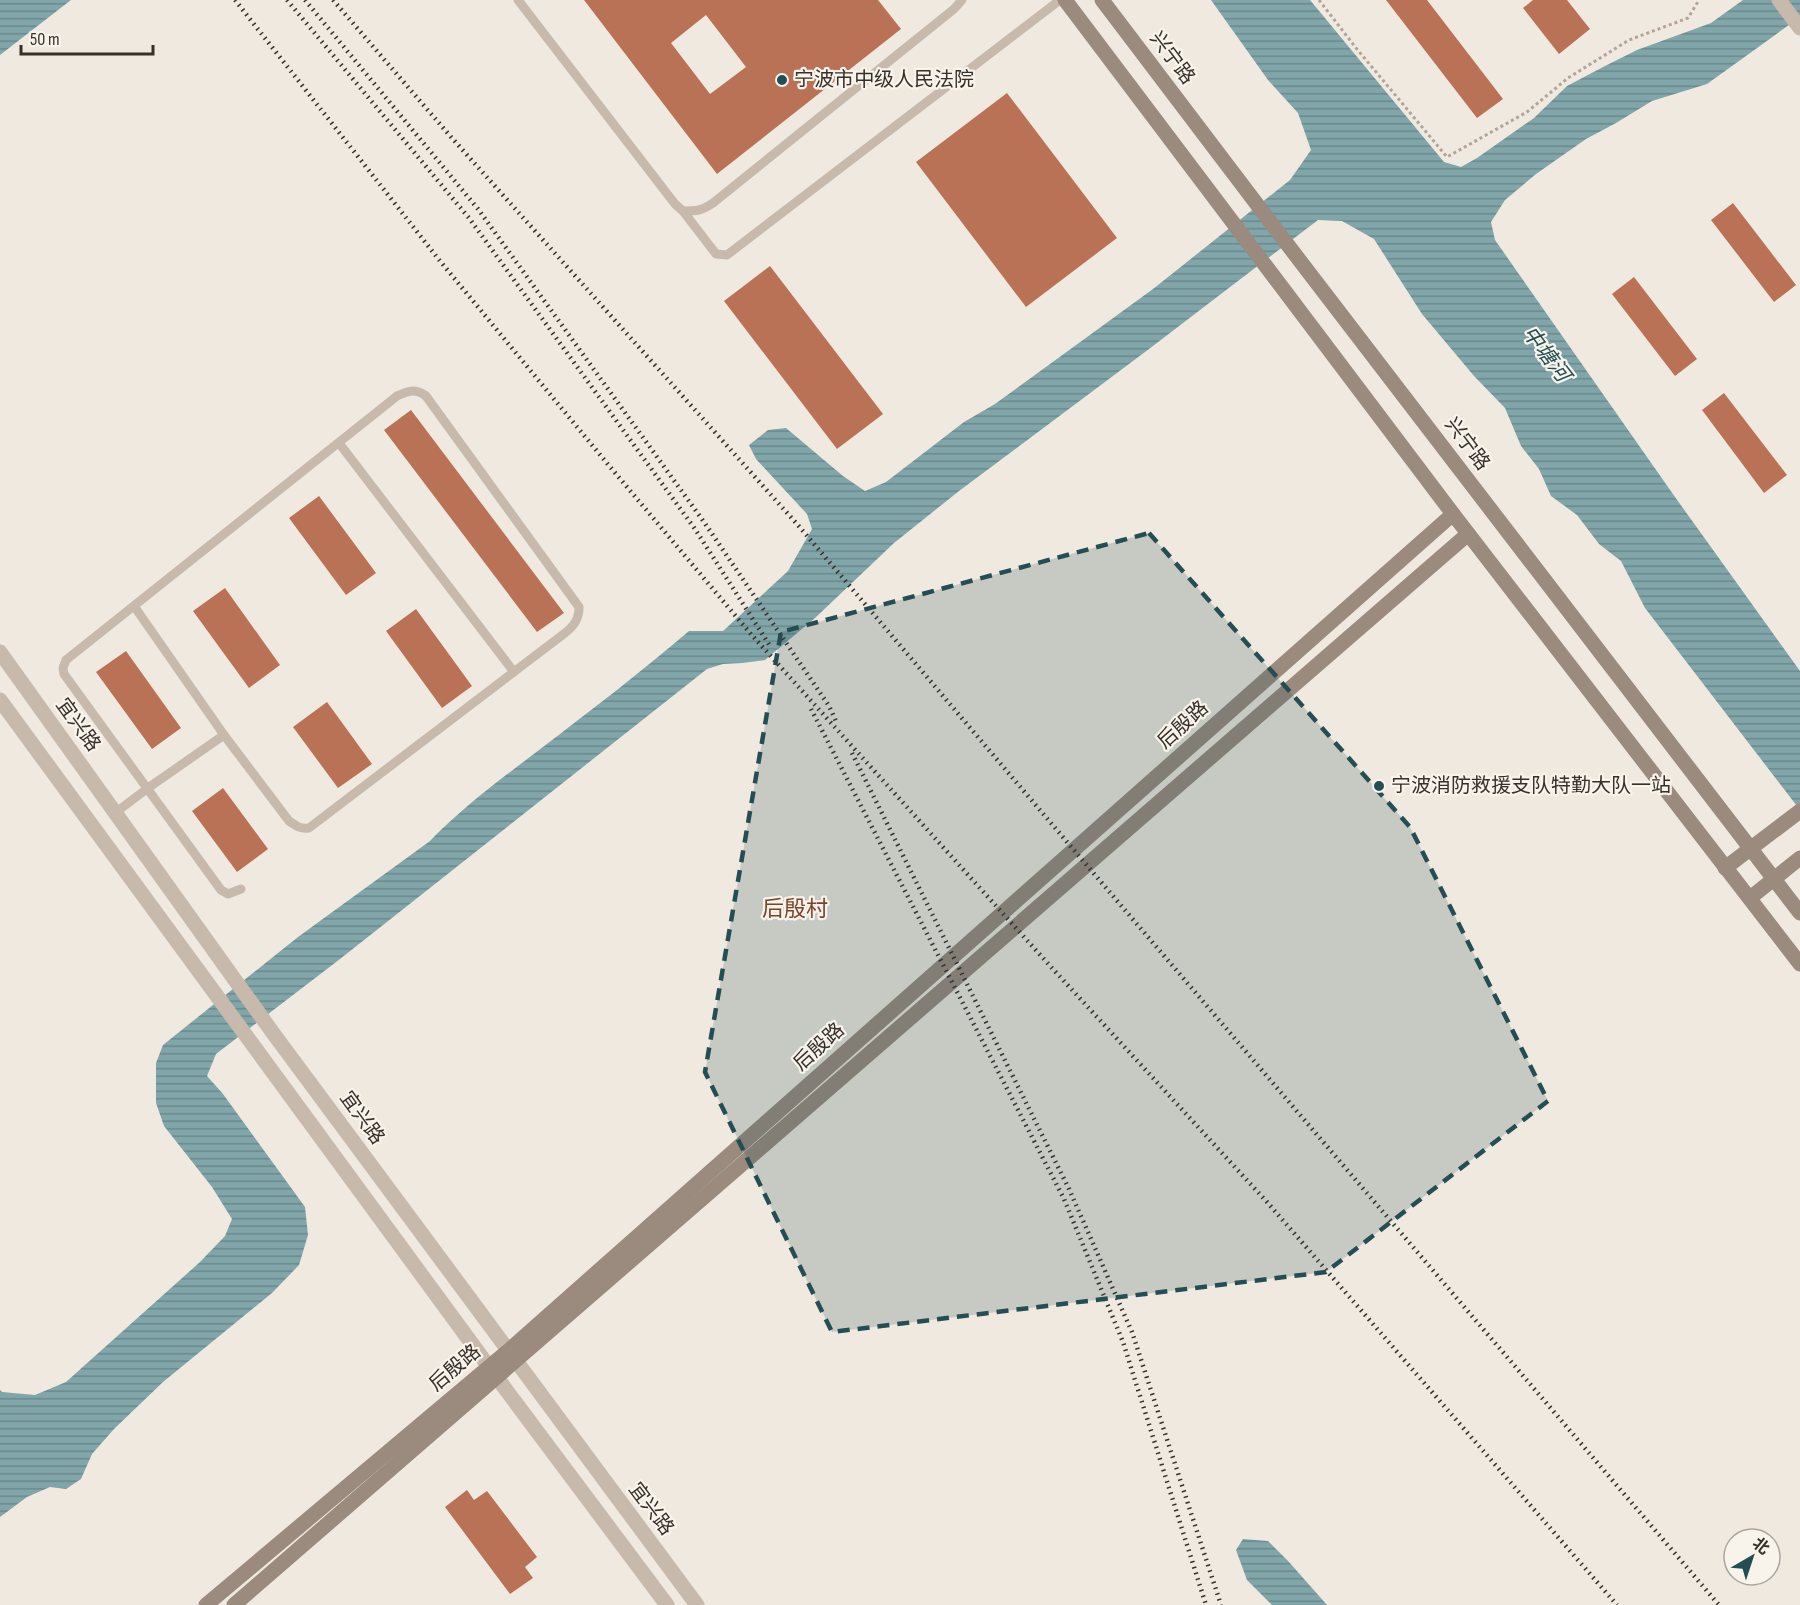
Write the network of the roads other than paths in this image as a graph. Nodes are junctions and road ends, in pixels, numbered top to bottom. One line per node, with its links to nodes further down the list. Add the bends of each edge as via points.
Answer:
1 (518, 0): 8 (lane)
2 (962, 0): 8 (lane, via 712,203 701,210)
3 (1060, 0): 8 (lane, via 727,255 716,254)
4 (1065, 0): 10 (main road)
5 (1102, 0): 20 (main road, 兴宁路)
6 (1779, 0): 7 (street)
7 (1800, 28)
8 (682, 211)
9 (339, 443): 12 (lane); 14 (lane); 14 (lane, via 398,396 411,390 426,396 579,607 574,626)
10 (1453, 514): 11 (main road); 28 (main road, 后殷路)
11 (1468, 534): 22 (main road); 28 (main road, 后殷路)
12 (134, 606): 16 (lane); 17 (lane, via 66,660 63,668)
13 (0, 652): 19 (street, 宜兴路)
14 (514, 672): 16 (lane, via 309,828 296,827 289,821)
15 (0, 700): 29 (street)
16 (224, 735): 17 (lane)
17 (148, 788): 19 (lane); 24 (lane, via 221,890 228,894)
18 (1800, 811): 20 (main road)
19 (115, 813): 28 (street, 宜兴路)
20 (1750, 849): 22 (main road); 23 (main road, 兴宁路)
21 (1800, 858): 23 (main road)
22 (1725, 867): 25 (main road)
23 (1774, 879): 25 (main road); 26 (main road, 兴宁路)
24 (241, 889)
25 (1750, 898): 27 (main road)
26 (1800, 913)
27 (1800, 964)
28 (512, 1357): 29 (main road, 后殷路); 34 (street, 宜兴路)
29 (493, 1372): 30 (main road, 后殷路); 33 (street)
30 (417, 1437): 31 (main road, 后殷路); 32 (main road, 后殷路)
31 (206, 1605)
32 (234, 1605)
33 (667, 1605)
34 (697, 1605)

